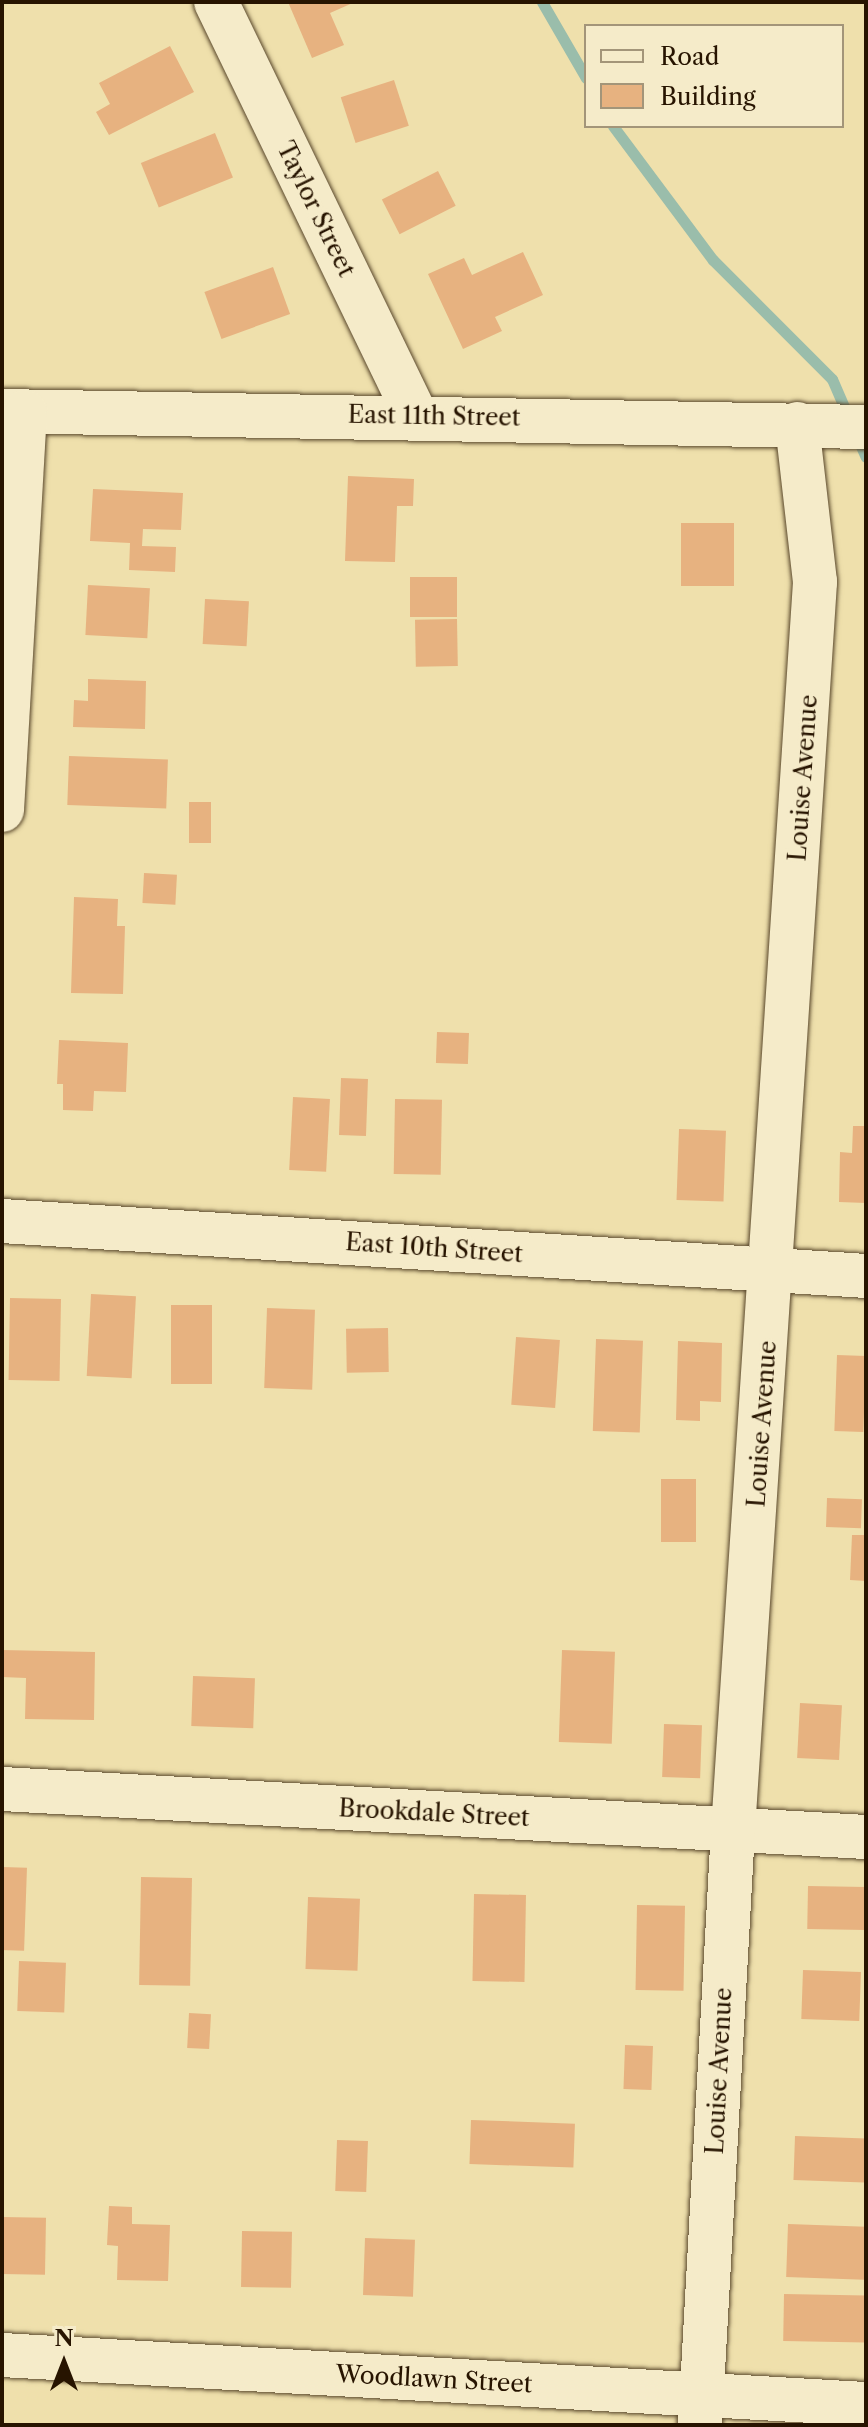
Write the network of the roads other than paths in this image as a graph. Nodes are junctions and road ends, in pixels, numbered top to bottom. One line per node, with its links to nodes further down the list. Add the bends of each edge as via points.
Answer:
1 (216, 2): 3 (street, Taylor Street)
2 (14, 411): 3 (street, East 11th Street); 5 (street)
3 (416, 415): 4 (street, East 11th Street)
4 (830, 426): 7 (street, Louise Avenue, via 815,582)
5 (2, 810)
6 (2, 1221): 7 (street, East 10th Street)
7 (773, 1270): 8 (street, East 10th Street); 10 (street, Louise Avenue)
8 (866, 1276)
9 (2, 1789): 10 (street, Brookdale Street)
10 (733, 1830): 11 (street, Brookdale Street); 14 (street, Louise Avenue)
11 (866, 1837)
12 (2, 2355): 14 (street, Woodlawn Street)
13 (866, 2404): 14 (street, Woodlawn Street)
14 (701, 2410)

